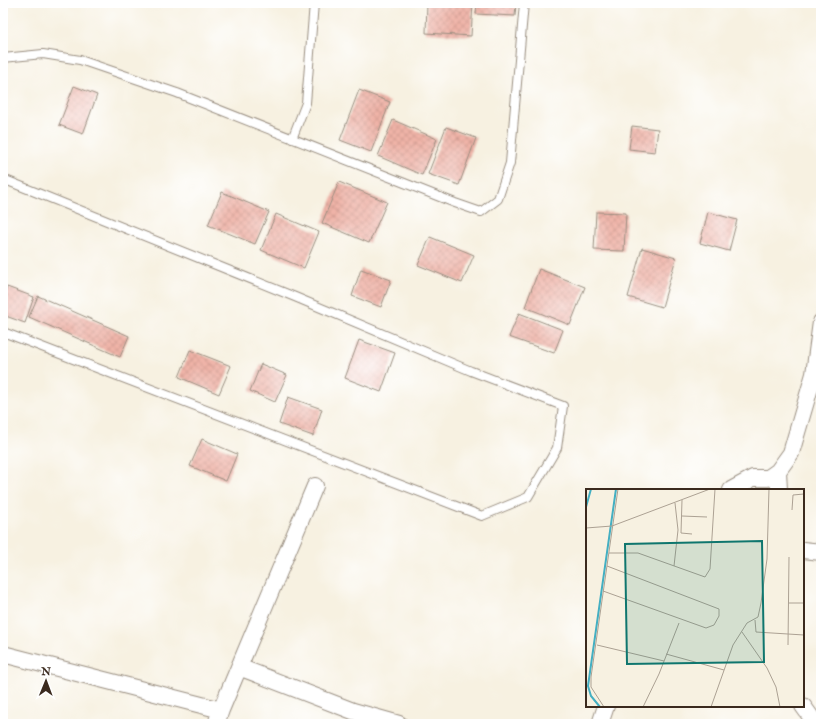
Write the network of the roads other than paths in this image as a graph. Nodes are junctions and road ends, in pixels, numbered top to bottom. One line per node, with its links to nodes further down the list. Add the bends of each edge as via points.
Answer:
1 (314, 3): 4 (lane, via 306,103)
2 (524, 3): 4 (lane, via 510,163 498,198 480,212)
3 (3, 58): 4 (lane, via 43,54 80,60 176,93)
4 (292, 139)
5 (3, 179): 7 (lane, via 471,371 563,406 556,448 528,497 482,516)
6 (821, 322): 8 (street, via 814,374 806,403 791,453)
7 (3, 332)
8 (778, 471): 10 (street, via 768,478 753,478); 11 (street)
9 (315, 486): 15 (street)
10 (733, 489)
11 (779, 489)
12 (804, 550): 13 (street)
13 (821, 552)
14 (3, 654): 18 (street)
15 (239, 667): 18 (street); 19 (street, via 353,711)
16 (606, 707): 20 (street)
17 (804, 707): 21 (street)
18 (218, 717)
19 (399, 724)
20 (600, 724)
21 (816, 724)

